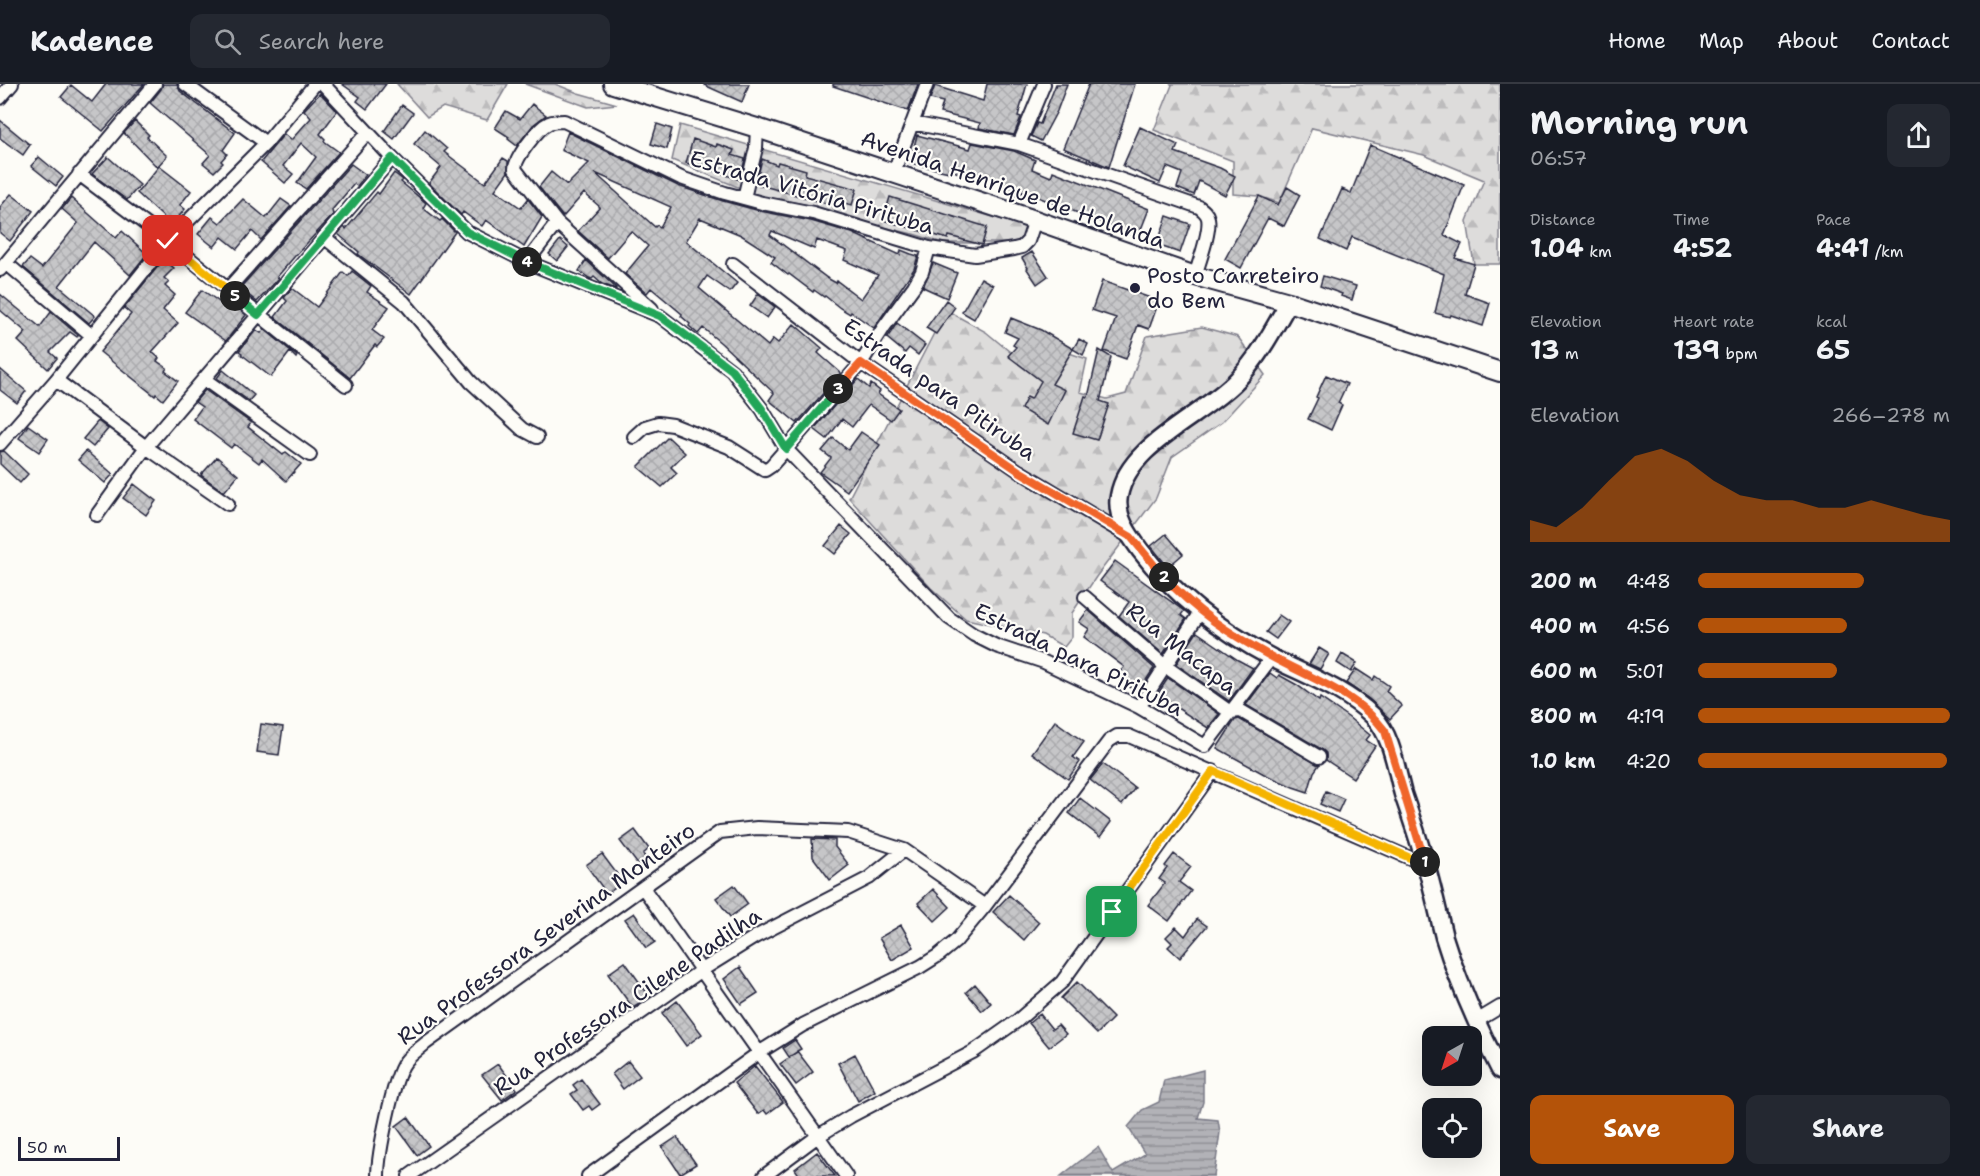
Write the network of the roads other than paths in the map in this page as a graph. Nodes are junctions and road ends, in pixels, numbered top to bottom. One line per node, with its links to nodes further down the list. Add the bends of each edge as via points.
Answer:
1 (12, 84): 9 (street)
2 (154, 84): 16 (street)
3 (185, 84): 13 (street)
4 (315, 84): 13 (street)
5 (323, 84): 12 (street, Estrada para Pirituba)
6 (927, 84): 10 (street)
7 (1044, 84): 14 (street)
8 (621, 85): 11 (main road, Avenida Henrique de Holanda)
9 (0, 98)
10 (912, 123): 14 (street); 17 (street)
11 (757, 128): 17 (main road, Avenida Henrique de Holanda); 18 (street)
12 (368, 132): 15 (street, Estrada para Pirituba); 28 (street)
13 (266, 143): 22 (street)
14 (1019, 144): 27 (street, via 1206,212 1208,229)
15 (392, 158): 21 (street); 24 (street, Estrada para Pirituba, via 467,232)
16 (79, 174): 22 (street); 26 (street)
17 (893, 174): 19 (main road, Avenida Henrique de Holanda)
18 (744, 198): 20 (street, Estrada Vitória Pirituba, via 681,178 564,121 555,121 539,130 515,163 515,169); 23 (street, Estrada Vitória Pirituba, via 813,213)
19 (1035, 220): 23 (street, Estrada Vitória Pirituba, via 1022,247 975,255); 27 (main road, Avenida Henrique de Holanda)
20 (557, 223): 24 (street); 31 (street, Estrada Vitória Pirituba)
21 (324, 237): 30 (street); 38 (street, via 404,302 471,382 522,429)
22 (168, 241): 28 (street); 32 (street)
23 (929, 248): 33 (street, via 914,286)
24 (526, 262): 31 (street, Estrada para Pirituba)
25 (733, 264): 33 (street, Estrada para Pitiruba)
26 (3, 267): 32 (street)
27 (1195, 276): 29 (main road, Avenida Henrique de Holanda)
28 (227, 290): 30 (street)
29 (1289, 302): 34 (main road, Avenida Henrique de Holanda); 46 (main road, via 1263,348 1237,380 1218,398 1155,441 1122,482 1120,518)
30 (258, 315): 35 (street); 37 (street)
31 (660, 316): 42 (street, Estrada para Pirituba, via 732,370)
32 (91, 335): 36 (street)
33 (861, 363): 42 (street); 46 (street, Estrada para Pitiruba, via 1019,471)
34 (1500, 372)
35 (204, 379): 41 (street); 43 (street)
36 (56, 380): 40 (street); 41 (street)
37 (346, 385)
38 (537, 437)
39 (634, 437): 42 (street, via 645,427 658,423 673,425 729,447 765,470)
40 (0, 444)
41 (146, 447): 44 (street); 45 (street)
42 (786, 449): 51 (street, Estrada para Pirituba, via 949,618 996,646 1044,662)
43 (309, 455)
44 (228, 504)
45 (97, 515)
46 (1131, 537): 48 (main road)
47 (1085, 597): 50 (street, Rua Macapa)
48 (1200, 612): 49 (main road); 50 (street)
49 (1272, 657): 52 (street); 56 (main road, via 1337,689 1361,705 1385,731)
50 (1165, 666): 51 (street); 52 (street, Rua Macapa)
51 (1139, 707): 52 (street, Estrada para Pirituba, via 1205,746)
52 (1230, 712): 53 (street, Rua Macapa, via 1242,711)
53 (1319, 758)
54 (1213, 771): 56 (street, Estrada para Pirituba); 58 (street, Estrada para Pirituba, via 1129,736 1117,736 1109,741); 64 (street, via 1062,982 973,1052)
55 (904, 850): 57 (street, Rua Professora Severina Monteiro, via 848,832 757,828 720,832); 58 (street); 59 (street, Rua Professora Cilene Padilha, via 869,878 755,937)
56 (1426, 865): 61 (main road, via 1445,939)
57 (644, 888): 59 (street); 65 (street, Rua Professora Severina Monteiro, via 404,1062 381,1143)
58 (985, 906): 62 (street, via 939,955)
59 (702, 970): 62 (street); 66 (street, Rua Professora Cilene Padilha)
60 (1500, 1007): 61 (street)
61 (1475, 1022): 63 (main road)
62 (760, 1052): 64 (street); 67 (street)
63 (1500, 1070)
64 (818, 1136): 68 (street); 69 (street)
65 (378, 1176)
66 (409, 1176)
67 (588, 1176)
68 (764, 1176)
69 (846, 1176)

